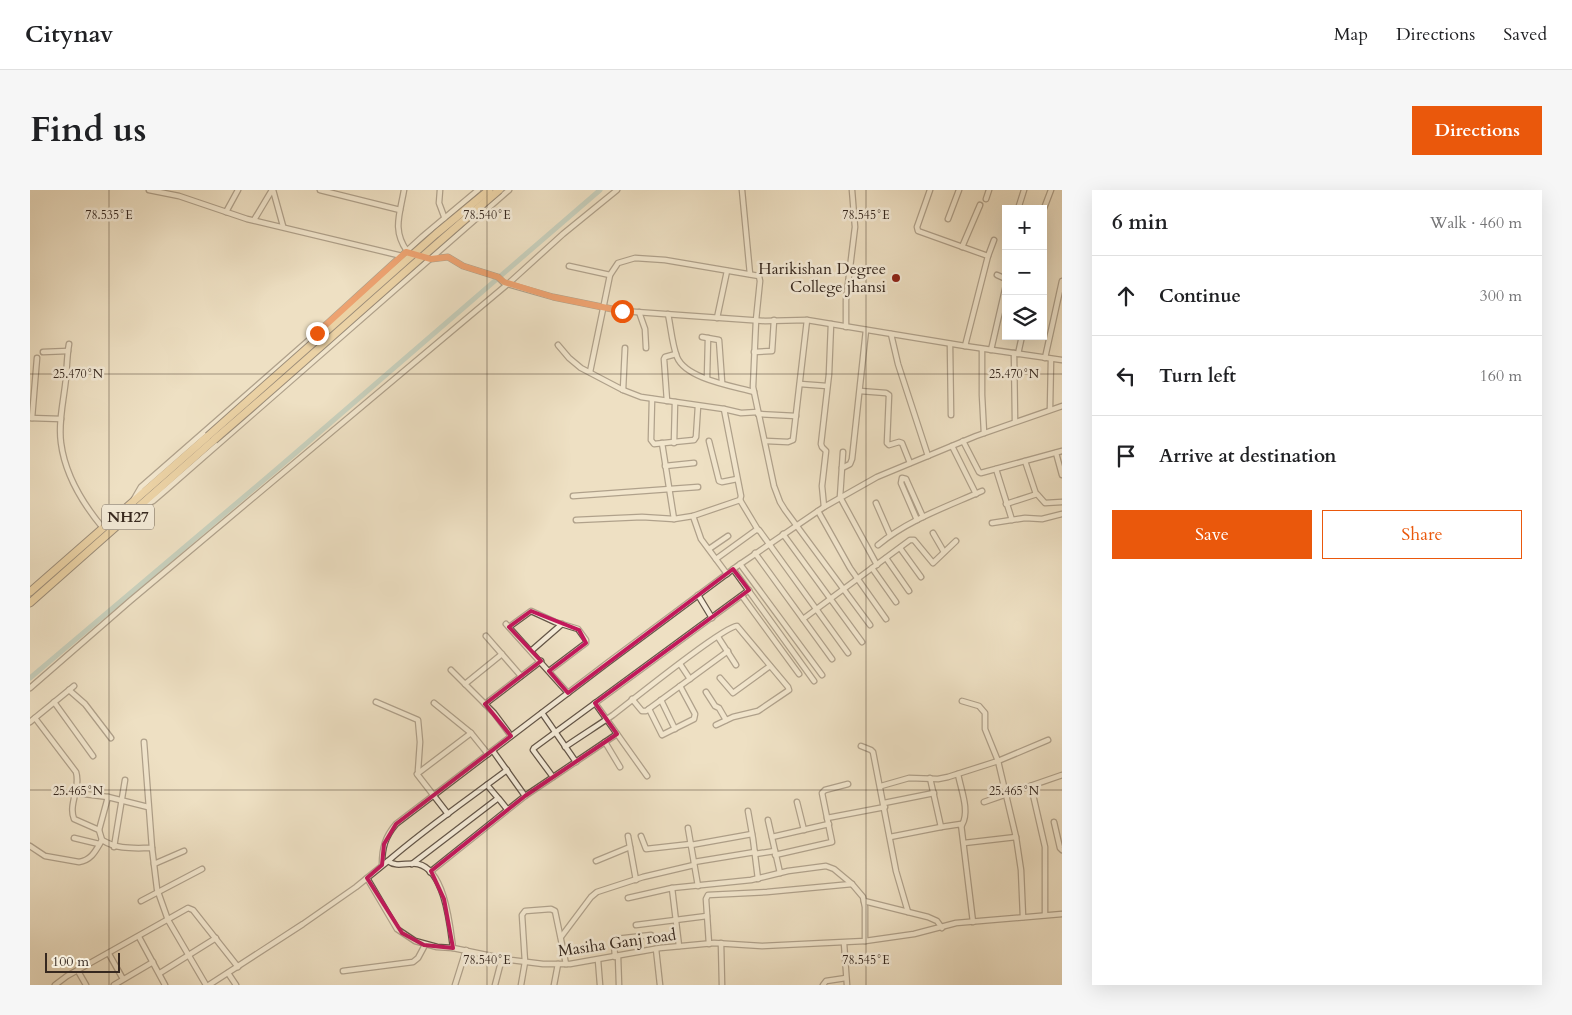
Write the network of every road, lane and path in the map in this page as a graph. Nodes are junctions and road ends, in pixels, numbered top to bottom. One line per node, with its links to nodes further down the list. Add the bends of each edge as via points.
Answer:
1 (149, 190): 24 (street)
2 (238, 190): 24 (street)
3 (273, 190): 27 (street); 28 (street)
4 (320, 190): 23 (street)
5 (404, 190): 23 (street)
6 (440, 190): 25 (street, via 439,203)
7 (478, 190): 25 (street)
8 (489, 190): 96 (highway, NH27, bridge)
9 (500, 190): 96 (highway, NH27, bridge, via 316,352)
10 (509, 190): 33 (street)
11 (617, 190): 41 (street)
12 (742, 190): 36 (street)
13 (852, 190): 51 (street, via 855,227)
14 (930, 190): 30 (street, via 917,230)
15 (959, 190): 26 (street)
16 (989, 190): 19 (street)
17 (1024, 190): 21 (street)
18 (1051, 190): 22 (street)
19 (986, 199)
20 (980, 205): 30 (street)
21 (1019, 205)
22 (1045, 205)
23 (400, 210): 31 (street, via 398,236)
24 (226, 212): 27 (street)
25 (445, 219): 31 (street)
26 (948, 219)
27 (254, 220): 28 (street)
28 (283, 226): 31 (street)
29 (994, 240): 32 (street)
30 (962, 247): 32 (street)
31 (405, 253): 33 (street); 123 (street, via 141,487)
32 (988, 256): 60 (street)
33 (431, 259): 41 (street, via 448,257); 126 (street, via 153,501)
34 (569, 266): 37 (street)
35 (727, 271): 36 (street); 37 (street, via 634,258 618,263); 46 (street)
36 (750, 274): 47 (street, via 760,279)
37 (610, 275): 43 (street)
38 (997, 275): 39 (street)
39 (1002, 277)
40 (1062, 281): 71 (street)
41 (506, 283): 43 (street); 197 (street)
42 (1004, 295): 64 (street)
43 (603, 307): 44 (street); 74 (street)
44 (639, 312): 45 (street); 62 (street, via 645,328)
45 (668, 314): 46 (street); 68 (street)
46 (718, 318): 47 (street)
47 (756, 320): 48 (street); 67 (street)
48 (774, 320): 49 (street); 67 (street, via 772,351)
49 (807, 320): 50 (street); 77 (street)
50 (831, 324): 51 (street); 78 (street)
51 (846, 326): 52 (street)
52 (866, 330): 53 (street); 80 (street)
53 (891, 334): 58 (street); 106 (street)
54 (702, 337): 55 (street)
55 (708, 338): 75 (street); 76 (street, via 720,342)
56 (1021, 340): 69 (street)
57 (69, 344): 65 (street)
58 (950, 344): 60 (street); 90 (street)
59 (558, 345): 74 (street, via 575,364)
60 (966, 346): 63 (street)
61 (625, 348): 79 (street)
62 (646, 348)
63 (982, 349): 64 (street); 95 (street)
64 (991, 350): 69 (street)
65 (68, 351): 66 (street); 93 (street)
66 (43, 352)
67 (754, 352): 81 (street)
68 (676, 354): 75 (street, via 687,370); 83 (street, via 664,359)
69 (1016, 354): 71 (street); 94 (street)
70 (37, 358): 92 (street)
71 (1045, 358): 72 (street)
72 (1051, 359): 73 (street); 88 (street)
73 (1062, 360)
74 (590, 372): 79 (street)
75 (707, 378): 76 (street)
76 (722, 382): 81 (street)
77 (800, 384): 78 (street); 91 (street)
78 (828, 386): 125 (street, via 822,444 826,451)
79 (623, 390): 82 (street)
80 (860, 391): 109 (street, via 889,395 886,443 902,444); 111 (street, via 852,459)
81 (754, 392): 89 (street)
82 (652, 399): 83 (street); 100 (street, via 651,442)
83 (667, 401): 84 (street)
84 (675, 402): 85 (street); 101 (street)
85 (698, 406): 87 (street); 101 (street, via 696,439)
86 (1062, 406): 88 (street)
87 (724, 409): 89 (street, via 741,414); 114 (street)
88 (1050, 409): 94 (street)
89 (758, 413): 91 (street); 98 (street)
90 (951, 415)
91 (796, 416): 98 (street, via 793,440)
92 (31, 418): 93 (street)
93 (61, 419): 137 (street, via 61,444 70,474 88,509)
94 (1015, 421): 95 (street)
95 (984, 433): 99 (street)
96 (211, 438): 123 (highway, NH27); 126 (highway, NH27)
97 (709, 441): 114 (street, via 719,480)
98 (766, 441): 136 (street, via 777,494)
99 (964, 441): 102 (street); 112 (street, via 980,473)
100 (662, 443): 101 (street); 110 (street)
101 (674, 443)
102 (952, 446): 106 (street); 130 (street, via 979,492)
103 (1062, 451): 105 (street)
104 (842, 452): 111 (street)
105 (1056, 452): 107 (street); 113 (street)
106 (928, 456): 109 (street)
107 (1025, 461): 112 (street); 117 (street)
108 (694, 463): 110 (street)
109 (910, 464): 119 (street)
110 (665, 466): 116 (street)
111 (842, 468): 119 (street)
112 (996, 469): 124 (street)
113 (1062, 475)
114 (737, 478): 120 (street)
115 (698, 487): 116 (street)
116 (669, 490): 118 (street); 131 (street)
117 (1036, 494): 121 (street, via 1040,494 1045,503); 124 (street)
118 (573, 496)
119 (840, 497): 125 (street); 153 (street)
120 (740, 500): 129 (street); 138 (street)
121 (1062, 502)
122 (876, 503): 141 (street)
123 (130, 504): 137 (highway, NH27)
124 (1006, 504): 134 (street)
125 (824, 507): 127 (street)
126 (136, 509): 167 (highway, NH27)
127 (818, 511): 136 (street); 158 (street)
128 (1062, 514): 134 (street, via 1042,519)
129 (693, 516): 131 (street); 147 (street, via 698,534)
130 (923, 517): 133 (street); 133 (street, via 906,479 902,478 901,483)
131 (674, 519): 132 (street)
132 (576, 520)
133 (917, 520): 141 (street)
134 (1012, 520): 135 (street)
135 (992, 523)
136 (796, 524): 140 (street); 159 (street)
137 (103, 528): 162 (highway, NH27)
138 (758, 530): 144 (street); 151 (street)
139 (933, 533): 148 (street)
140 (783, 534): 144 (street); 165 (street)
141 (890, 535): 145 (street)
142 (728, 536): 147 (street)
143 (956, 541): 148 (street)
144 (769, 544): 149 (street); 168 (street)
145 (878, 545)
146 (900, 548): 148 (street, via 913,540 932,563); 150 (street); 157 (street)
147 (709, 549): 151 (street)
148 (944, 552)
149 (755, 553): 152 (street); 170 (street)
150 (886, 558): 153 (street); 161 (street)
151 (716, 559): 156 (street)
152 (740, 564): 155 (street); 189 (street)
153 (877, 565): 154 (street)
154 (872, 568): 158 (street); 166 (street)
155 (733, 569): 156 (street); 160 (street)
156 (728, 574): 163 (street)
157 (921, 577)
158 (857, 578): 159 (street); 171 (street)
159 (844, 588): 165 (street); 173 (street)
160 (749, 590): 164 (street); 193 (street)
161 (909, 591)
162 (30, 592)
163 (698, 595): 169 (street); 200 (street)
164 (742, 596): 169 (street); 188 (street)
165 (830, 598): 168 (street); 176 (street)
166 (896, 602)
167 (30, 603)
168 (817, 609): 170 (street); 179 (street)
169 (712, 618): 207 (street)
170 (803, 619): 181 (street)
171 (886, 619)
172 (562, 624): 177 (street); 177 (street, via 531,611 508,625); 187 (street, via 579,630 586,642)
173 (870, 625)
174 (486, 636): 180 (street)
175 (718, 637): 178 (street); 183 (street); 185 (street, via 737,626)
176 (862, 642)
177 (531, 651): 182 (street)
178 (728, 651): 184 (street); 192 (street)
179 (848, 653)
180 (502, 654): 190 (street); 194 (street)
181 (832, 660)
182 (540, 661): 187 (street); 190 (street)
183 (680, 664): 192 (street); 201 (street)
184 (736, 665)
185 (770, 666): 191 (street, via 733,693); 213 (street, via 788,691 758,711)
186 (451, 670): 194 (street)
187 (549, 671): 200 (street)
188 (799, 674)
189 (822, 675)
190 (521, 676): 208 (street)
191 (720, 678)
192 (690, 679): 196 (street)
193 (814, 680)
194 (465, 684): 208 (street)
195 (74, 686): 198 (street)
196 (680, 686): 202 (street); 216 (street, via 696,716)
197 (30, 688)
198 (69, 690): 204 (street); 221 (street, via 85,704)
199 (706, 692): 213 (street)
200 (568, 693): 210 (street)
201 (632, 699): 209 (street, via 643,711); 212 (street)
202 (661, 700): 209 (street); 216 (street)
203 (962, 701): 229 (street, via 979,706 984,712 985,729)
204 (54, 702): 211 (street); 228 (street)
205 (376, 702): 233 (street, via 418,720)
206 (434, 703): 218 (street)
207 (595, 703): 212 (street); 217 (street)
208 (485, 704): 220 (street)
209 (649, 709): 216 (street, via 662,735)
210 (542, 713): 217 (street); 220 (street)
211 (36, 718): 214 (street); 244 (street, via 76,772)
212 (606, 719): 219 (street); 226 (street)
213 (726, 720): 215 (street)
214 (30, 722)
215 (716, 725)
216 (675, 729)
217 (555, 732): 226 (street); 237 (street, via 533,750)
218 (471, 733): 227 (street); 233 (street)
219 (617, 734): 224 (street); 236 (street)
220 (511, 736): 227 (street)
221 (111, 738)
222 (1048, 740): 229 (street)
223 (144, 742): 255 (street)
224 (605, 742): 230 (street); 231 (street)
225 (861, 746): 242 (street, via 873,752)
226 (565, 747): 230 (street)
227 (490, 752): 232 (street); 247 (street)
228 (93, 756)
229 (998, 761): 234 (street); 246 (street)
230 (576, 762): 237 (street)
231 (620, 767)
232 (507, 770): 241 (street); 248 (street)
233 (418, 772): 247 (street, via 418,777)
234 (958, 774): 238 (street); 263 (street, via 966,812)
235 (1062, 775): 243 (street)
236 (647, 776)
237 (553, 777): 248 (street)
238 (930, 778): 242 (street, via 909,778); 245 (street)
239 (125, 780): 251 (street)
240 (848, 784): 259 (street, via 823,791)
241 (487, 785): 250 (street); 258 (street)
242 (881, 786): 254 (street)
243 (1031, 786): 246 (street); 307 (street, via 1045,847)
244 (76, 792): 249 (street); 266 (street, via 72,810 74,819)
245 (934, 793): 254 (street); 264 (street)
246 (1006, 794): 253 (street); 273 (street)
247 (433, 796): 258 (street); 291 (street, via 389,832 383,848)
248 (525, 796): 256 (street)
249 (108, 797): 251 (street); 266 (street)
250 (498, 798): 256 (street); 290 (street)
251 (122, 801): 255 (street); 279 (street)
252 (797, 802): 267 (street)
253 (984, 802)
254 (884, 805): 259 (street); 272 (street)
255 (148, 807): 281 (street)
256 (507, 810): 293 (street)
257 (748, 811): 268 (street)
258 (448, 814): 286 (street)
259 (827, 818): 262 (street)
260 (768, 820): 271 (street)
261 (1054, 822): 282 (street)
262 (829, 824): 267 (street); 285 (street, via 832,842)
263 (962, 825): 264 (street); 276 (street)
264 (942, 827): 272 (street)
265 (688, 828): 277 (street)
266 (99, 830): 275 (street)
267 (804, 830): 271 (street)
268 (752, 834): 277 (street); 284 (street)
269 (628, 836): 280 (street)
270 (641, 836): 277 (street, via 646,849)
271 (772, 837): 285 (street)
272 (890, 837): 305 (street)
273 (1016, 837): 276 (street); 309 (street)
274 (74, 838): 275 (street)
275 (100, 842): 278 (street, via 91,857 79,862 45,856); 279 (street)
276 (964, 844): 312 (street)
277 (691, 845): 288 (street)
278 (30, 846)
279 (114, 847): 281 (street)
280 (630, 847): 287 (street); 297 (street)
281 (152, 848): 289 (street)
282 (1062, 850)
283 (184, 851): 289 (street)
284 (755, 853): 285 (street); 288 (street); 296 (street)
285 (775, 853): 294 (street)
286 (388, 861): 290 (street); 291 (street)
287 (596, 861)
288 (694, 863): 297 (street); 299 (street)
289 (154, 864): 301 (street)
290 (412, 864): 293 (street)
291 (382, 865): 295 (street)
292 (202, 869): 301 (street)
293 (430, 872): 325 (street, via 444,899)
294 (780, 873): 296 (street); 298 (street, via 826,866)
295 (367, 878): 323 (street, Masiha Ganj road, via 397,929); 337 (street)
296 (758, 879): 299 (street)
297 (636, 880): 317 (street, via 593,894)
298 (852, 884): 304 (street); 308 (street, via 708,895)
299 (698, 886): 300 (street)
300 (672, 888): 302 (street); 311 (street)
301 (158, 893): 303 (street); 310 (street)
302 (628, 898)
303 (140, 902)
304 (864, 902): 305 (street); 319 (street)
305 (908, 912): 314 (street, via 934,919)
306 (1062, 914): 307 (street, Masiha Ganj road)
307 (1045, 915): 309 (street, Masiha Ganj road)
308 (707, 916): 311 (street); 322 (street)
309 (1023, 917): 312 (street, Masiha Ganj road)
310 (168, 920): 316 (street); 318 (street, via 190,908); 329 (street)
311 (676, 920): 313 (street); 324 (street)
312 (973, 922): 314 (street, Masiha Ganj road)
313 (636, 925)
314 (942, 928): 319 (street, Masiha Ganj road)
315 (651, 935): 330 (street, via 616,939)
316 (139, 936): 328 (street); 333 (street)
317 (561, 937): 334 (street, via 554,910 524,912); 336 (street)
318 (216, 938): 329 (street); 337 (street)
319 (865, 941): 320 (street, Masiha Ganj road)
320 (844, 942): 321 (street, Masiha Ganj road, via 762,946); 342 (street)
321 (721, 943): 322 (street, Masiha Ganj road); 357 (street)
322 (709, 944): 324 (street, Masiha Ganj road)
323 (425, 945): 325 (street, Masiha Ganj road); 339 (street, via 412,962)
324 (678, 946): 326 (street, Masiha Ganj road)
325 (453, 948): 327 (street, Masiha Ganj road)
326 (656, 949): 330 (street, Masiha Ganj road); 356 (street)
327 (466, 950): 331 (street, Masiha Ganj road); 350 (street)
328 (109, 954): 338 (street); 343 (street)
329 (189, 955): 340 (street); 348 (street)
330 (616, 956): 332 (street, Masiha Ganj road); 355 (street)
331 (502, 958): 334 (street, Masiha Ganj road); 351 (street)
332 (598, 960): 336 (street, Masiha Ganj road); 354 (street)
333 (153, 962): 340 (street); 343 (street)
334 (525, 962): 335 (street, Masiha Ganj road); 352 (street)
335 (558, 964): 336 (street, Masiha Ganj road); 353 (street)
336 (566, 964)
337 (238, 967): 341 (street)
338 (78, 971): 344 (street); 345 (street)
339 (343, 971)
340 (160, 973): 347 (street)
341 (228, 973): 348 (street); 349 (street)
342 (846, 978): 358 (street, via 826,981); 359 (street)
343 (123, 980): 346 (street)
344 (55, 985)
345 (86, 985)
346 (114, 985)
347 (165, 985)
348 (208, 985)
349 (236, 985)
350 (454, 985)
351 (495, 985)
352 (521, 985)
353 (554, 985)
354 (600, 985)
355 (619, 985)
356 (660, 985)
357 (722, 985)
358 (823, 985)
359 (847, 985)

